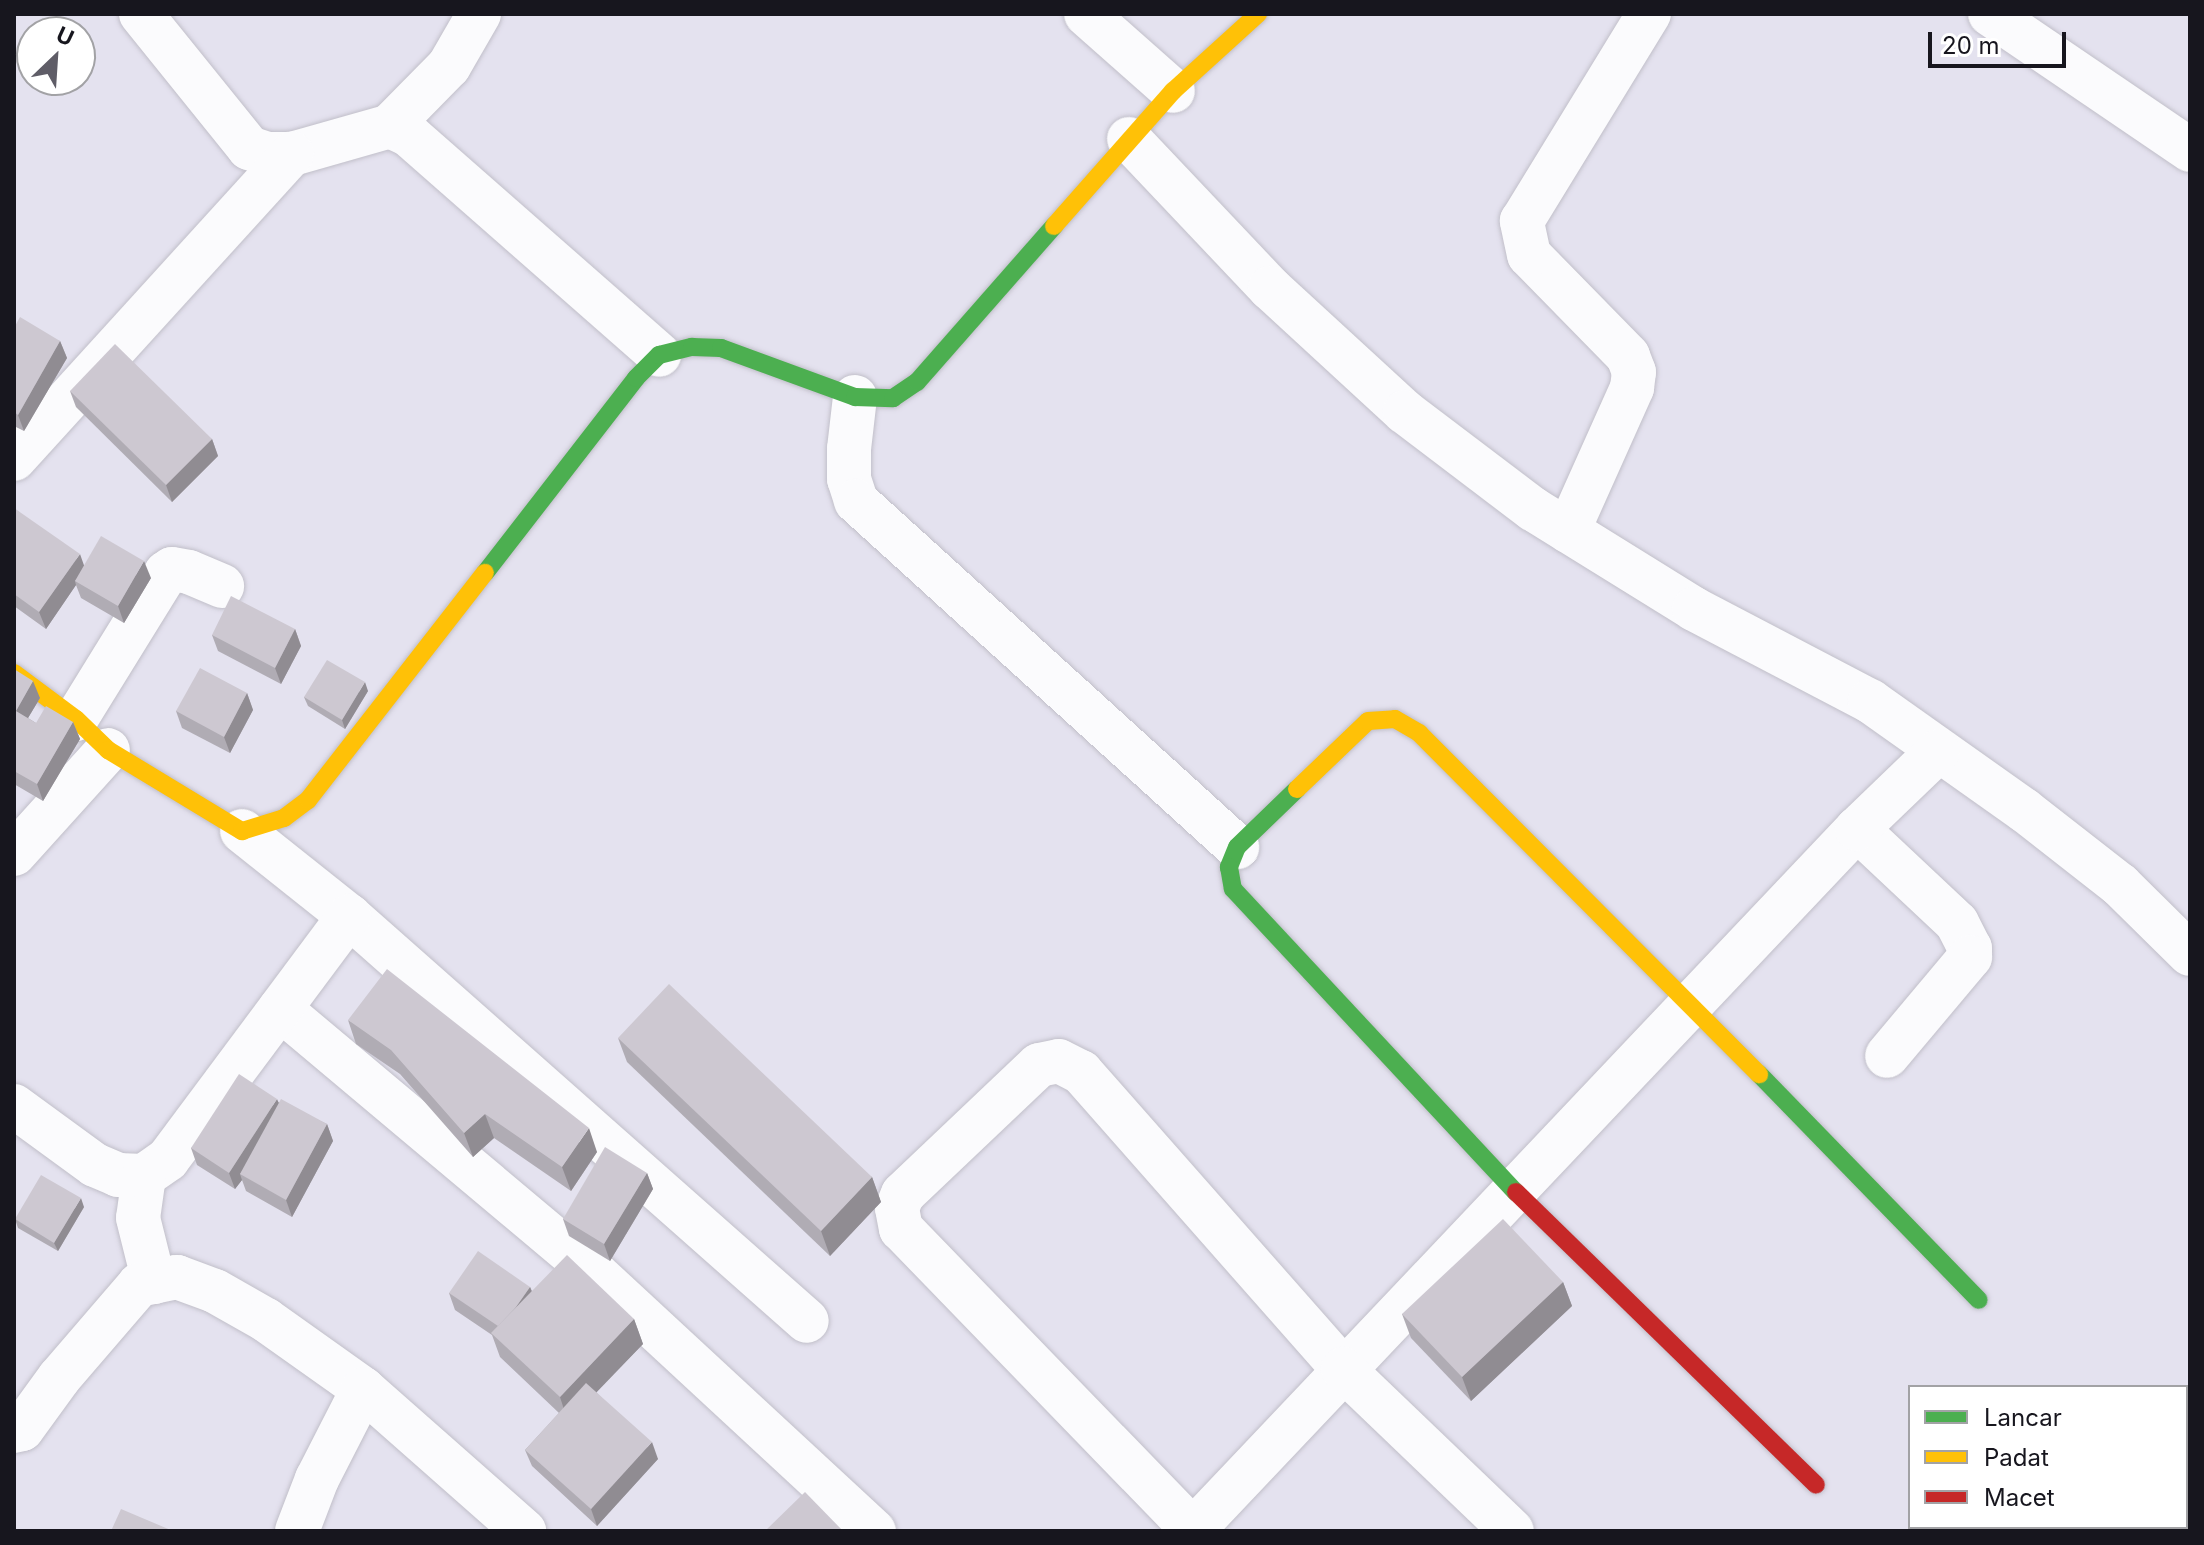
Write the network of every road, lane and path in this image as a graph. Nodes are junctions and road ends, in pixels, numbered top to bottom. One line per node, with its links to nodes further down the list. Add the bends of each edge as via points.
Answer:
1 (141, 14): 11 (street, via 249,148)
2 (479, 14): 8 (street, via 449,66)
3 (1086, 14): 7 (street)
4 (1258, 14): 7 (street)
5 (1649, 14): 15 (street, via 1522,221 1529,255 1628,356 1634,372 1632,388)
6 (1990, 14): 10 (street)
7 (1173, 91): 9 (street)
8 (390, 126): 11 (street); 12 (street, via 409,135)
9 (1129, 139): 13 (street, via 917,382 893,398); 15 (street, via 1270,288 1405,412)
10 (2190, 150)
11 (292, 154): 14 (street)
12 (659, 355): 13 (street, via 692,347 721,348); 22 (street, via 308,800 284,818)
13 (855, 397): 23 (street, via 849,479 856,501)
14 (14, 459)
15 (1568, 531): 20 (street, via 1694,609 1870,701)
16 (222, 586): 18 (street, via 189,572 166,573)
17 (14, 673): 18 (street)
18 (76, 719): 19 (street)
19 (108, 750): 22 (street); 24 (street)
20 (1938, 751): 21 (street); 26 (street, via 2120,885)
21 (1857, 829): 27 (street); 29 (street, via 1957,923 1970,948 1970,957)
22 (242, 831): 25 (street)
23 (1237, 847): 27 (street, via 1368,721 1395,719 1419,733); 32 (street, via 1229,867 1233,889)
24 (14, 854)
25 (349, 916): 28 (street); 35 (street)
26 (2190, 954)
27 (1692, 1005): 32 (street); 34 (street)
28 (280, 1009): 31 (street, via 168,1159); 43 (street, via 596,1274)
29 (1887, 1056)
30 (14, 1106): 31 (street, via 95,1165 118,1175)
31 (144, 1176): 33 (street, via 138,1218)
32 (1514, 1190): 36 (street); 39 (street)
33 (154, 1282): 37 (street, via 177,1277 215,1291); 38 (street, via 139,1285 22,1429)
34 (1979, 1300)
35 (807, 1321)
36 (1343, 1369): 40 (street); 40 (street, via 1081,1072 1059,1061 1039,1065 903,1194 897,1208 901,1229); 44 (street)
37 (363, 1389): 41 (street); 42 (street)
38 (14, 1431)
39 (1816, 1485)
40 (1194, 1530)
41 (297, 1531)
42 (524, 1531)
43 (874, 1531)
44 (1512, 1531)

